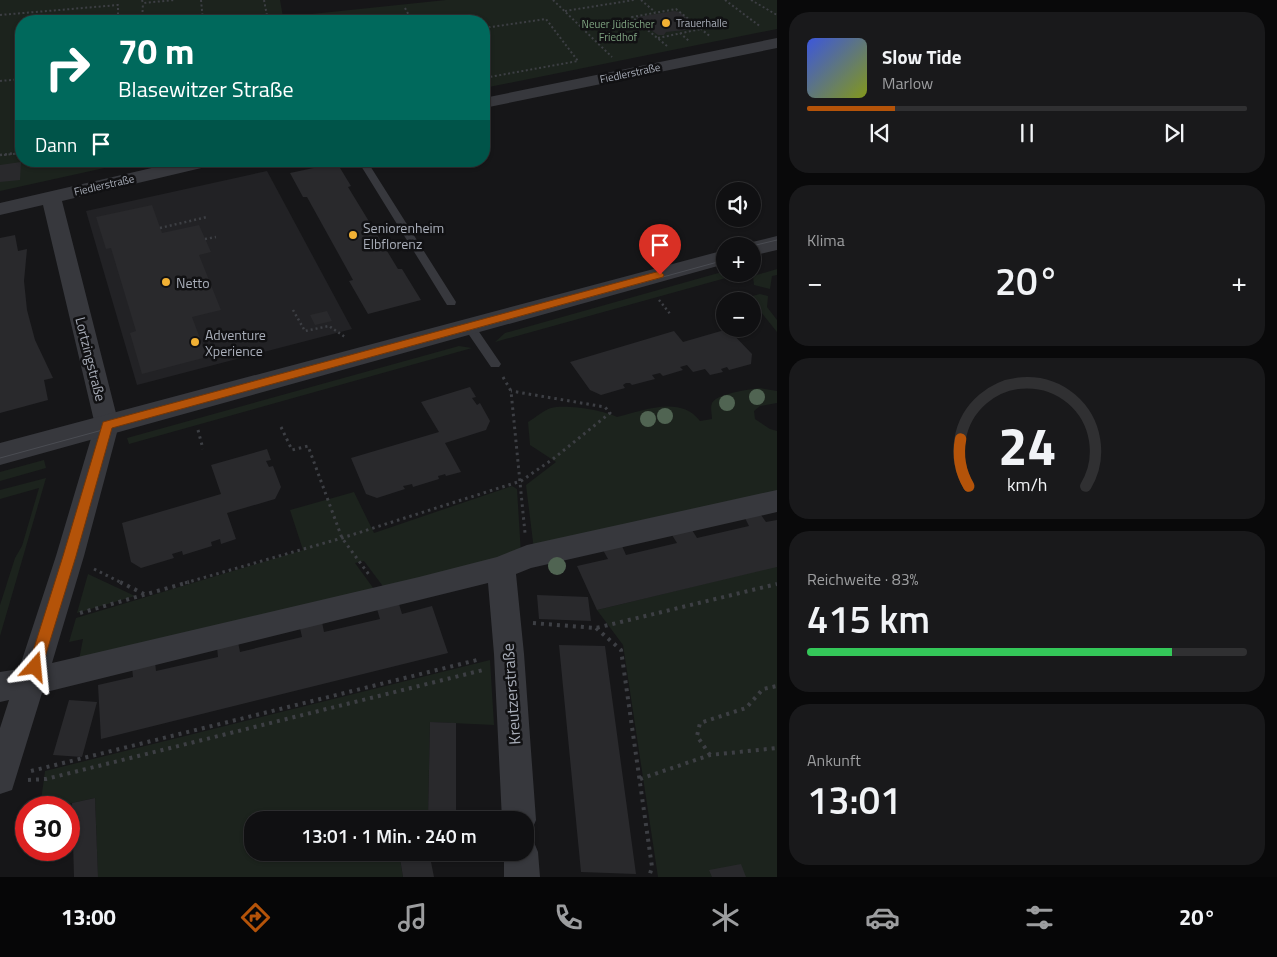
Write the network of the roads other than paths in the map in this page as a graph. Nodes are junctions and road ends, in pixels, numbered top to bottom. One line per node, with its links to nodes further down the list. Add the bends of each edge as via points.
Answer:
1 (777, 43): 2 (street, Fiedlerstraße)
2 (490, 102)
3 (181, 167): 5 (street, Fiedlerstraße)
4 (366, 167): 10 (lane)
5 (51, 197): 6 (street, Fiedlerstraße); 13 (street, Lortzingstraße)
6 (0, 208)
7 (777, 243): 8 (street)
8 (761, 247)
9 (716, 259): 11 (street)
10 (451, 302)
11 (469, 326): 12 (lane); 13 (street)
12 (495, 364)
13 (107, 425): 14 (street); 17 (street, Lortzingstraße)
14 (0, 454)
15 (777, 501): 16 (street)
16 (514, 562): 17 (street); 20 (street, Kreutzerstraße, via 505,622)
17 (30, 682): 18 (street); 19 (street, Lortzingstraße)
18 (0, 687)
19 (15, 777)
20 (518, 811)
21 (521, 861): 22 (street)
22 (522, 877)

